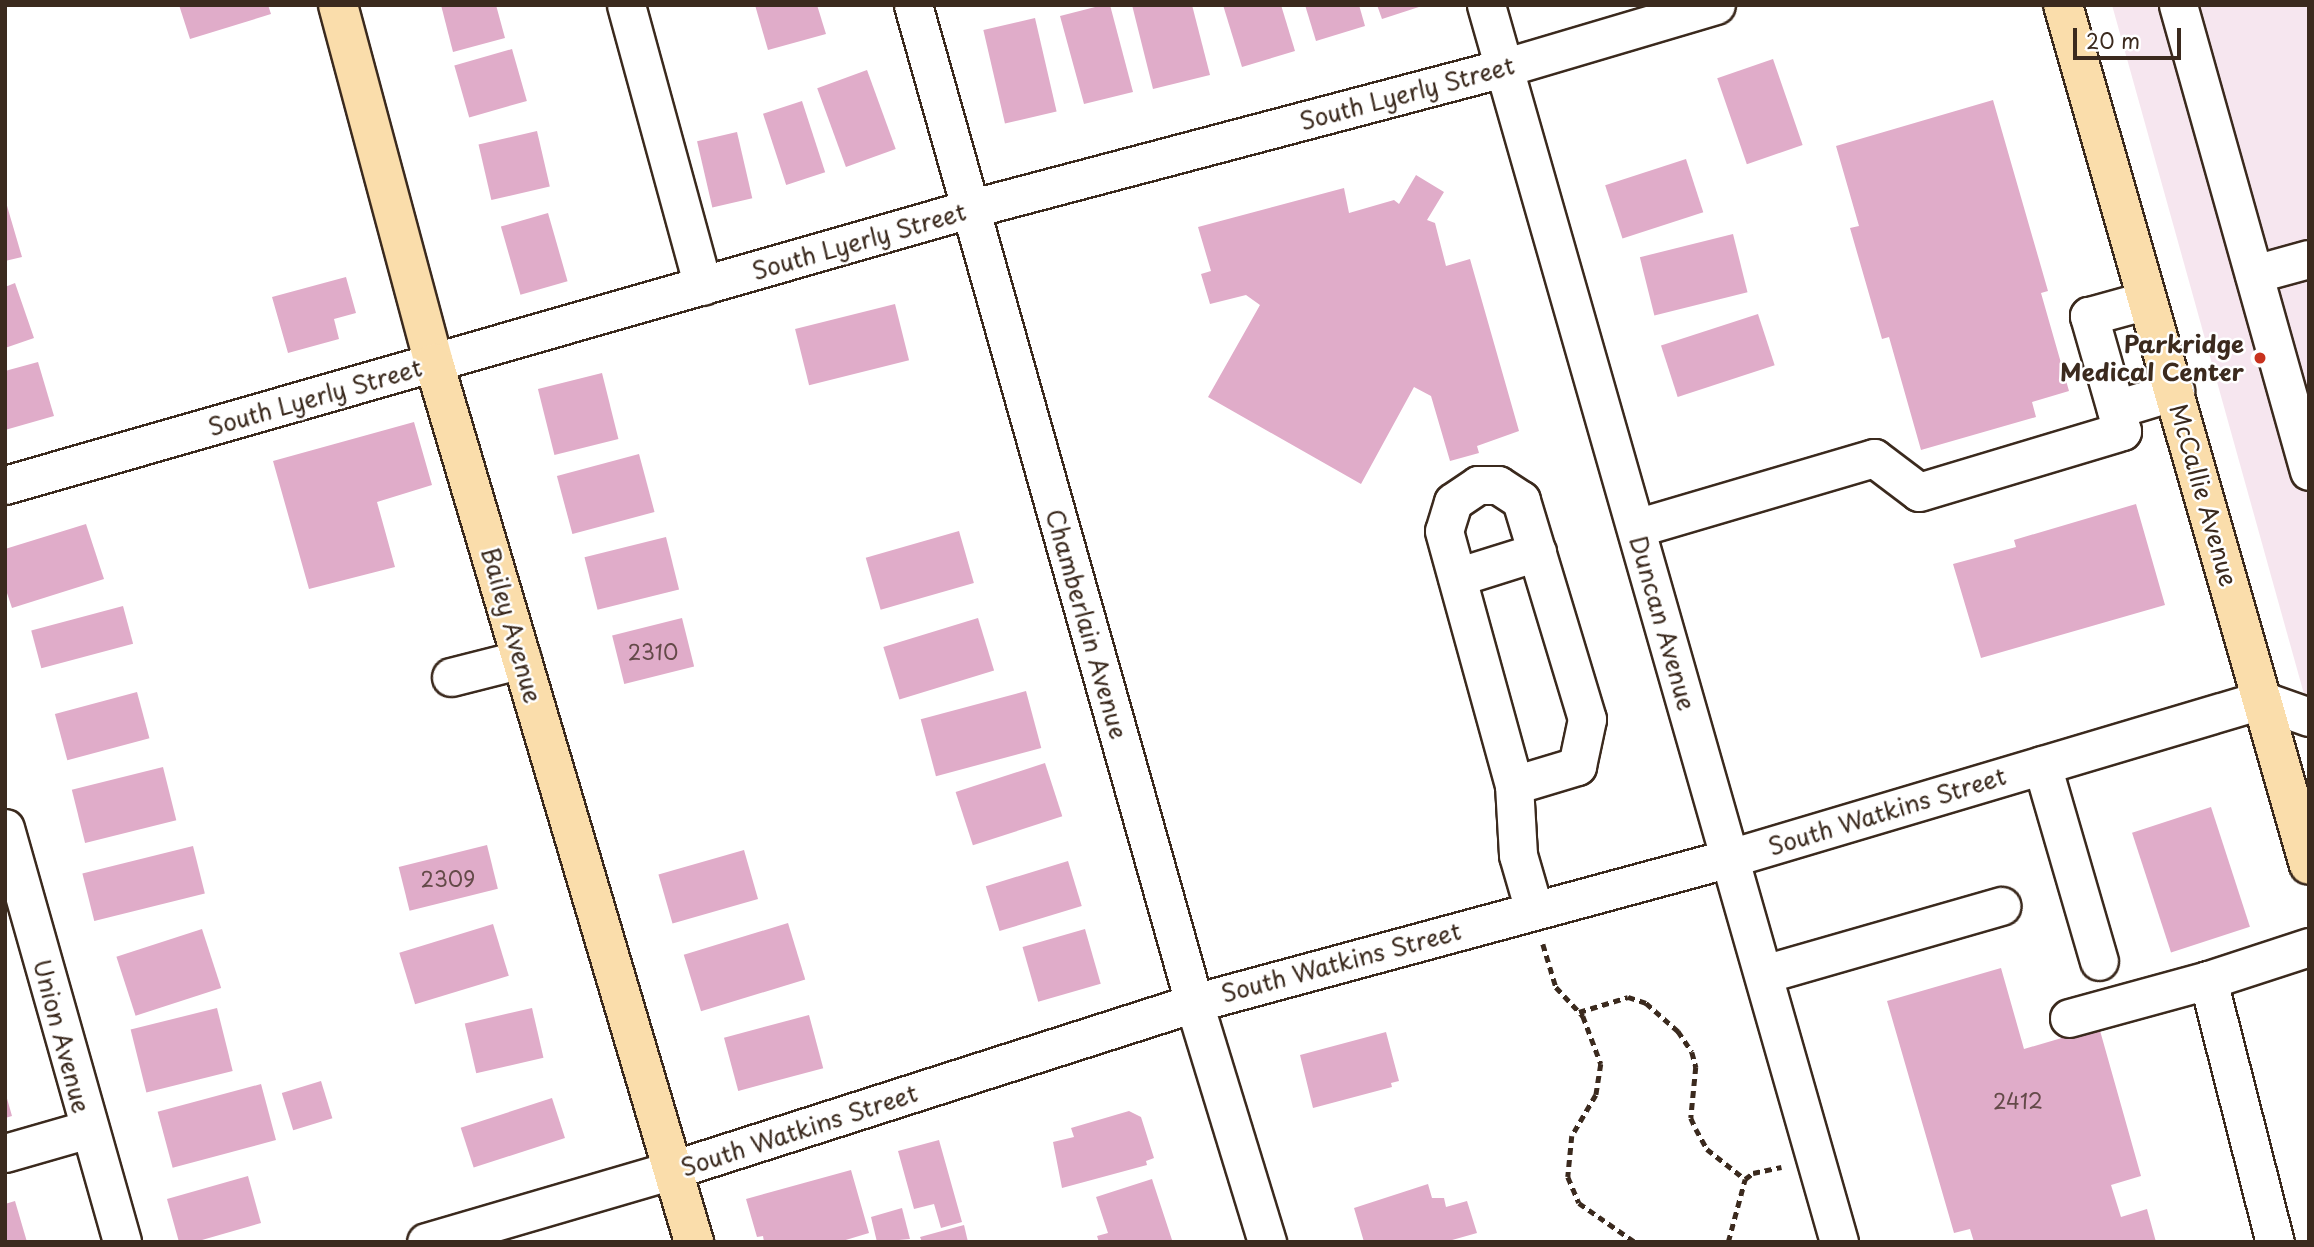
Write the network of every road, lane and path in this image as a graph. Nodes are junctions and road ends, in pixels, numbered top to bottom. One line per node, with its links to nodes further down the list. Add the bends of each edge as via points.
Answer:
1 (338, 5): 14 (main road, Bailey Avenue)
2 (626, 5): 12 (street)
3 (913, 5): 9 (street, Chamberlain Avenue)
4 (1486, 5): 8 (street, Duncan Avenue)
5 (1716, 5): 8 (street, South Lyerly Street)
6 (2063, 5): 13 (main road, McCallie Avenue)
7 (2178, 5): 11 (street)
8 (1503, 68): 9 (street, South Lyerly Street); 19 (street, Duncan Avenue)
9 (969, 209): 12 (street, South Lyerly Street); 37 (street, Chamberlain Avenue)
10 (2309, 259): 11 (street)
11 (2254, 274): 17 (street)
12 (703, 286): 14 (street, South Lyerly Street)
13 (2147, 300): 15 (main road, McCallie Avenue); 16 (street, via 2089,316)
14 (434, 363): 18 (street, South Lyerly Street); 22 (main road, Bailey Avenue)
15 (2175, 391): 16 (street); 24 (main road, McCallie Avenue)
16 (2116, 410): 19 (street, via 2122,431 1919,492 1874,458)
17 (2309, 471)
18 (5, 485)
19 (1636, 528): 29 (street, Duncan Avenue)
20 (1537, 552): 21 (street); 21 (street, via 1521,500 1498,485 1478,485 1453,502 1444,530); 27 (street, via 1587,719 1577,766)
21 (1457, 577): 27 (street)
22 (522, 659): 23 (street); 43 (main road, Bailey Avenue)
23 (452, 677)
24 (2261, 700): 25 (street); 26 (street, South Watkins Street); 30 (main road, McCallie Avenue)
25 (2309, 717)
26 (2042, 765): 29 (street, South Watkins Street); 34 (street)
27 (1514, 785): 32 (street, via 1518,855)
28 (5, 828): 40 (street, Union Avenue)
29 (1730, 858): 32 (street, South Watkins Street); 35 (street, Duncan Avenue)
30 (2309, 865)
31 (2001, 906): 35 (street)
32 (1534, 910): 37 (street, South Watkins Street); 38 (path, via 1556,987)
33 (2309, 947): 36 (street)
34 (2099, 961)
35 (1764, 974): 42 (street, Duncan Avenue)
36 (2208, 980): 39 (street); 52 (street)
37 (1194, 1003): 43 (street, South Watkins Street); 48 (street, Chamberlain Avenue)
38 (1579, 1012): 44 (path, via 1628,997 1646,1003 1678,1031 1696,1067 1691,1118 1706,1149); 49 (path, via 1594,1042 1601,1078 1572,1136 1568,1177 1579,1203)
39 (2069, 1018)
40 (88, 1129): 41 (street); 45 (street, Union Avenue)
41 (5, 1153)
42 (1815, 1157): 44 (path); 51 (street, Duncan Avenue)
43 (672, 1170): 46 (street, South Watkins Street); 47 (main road, Bailey Avenue)
44 (1745, 1179): 50 (path)
45 (122, 1242)
46 (426, 1242)
47 (694, 1242)
48 (1267, 1242)
49 (1635, 1242)
50 (1728, 1242)
51 (1839, 1242)
52 (2275, 1242)

